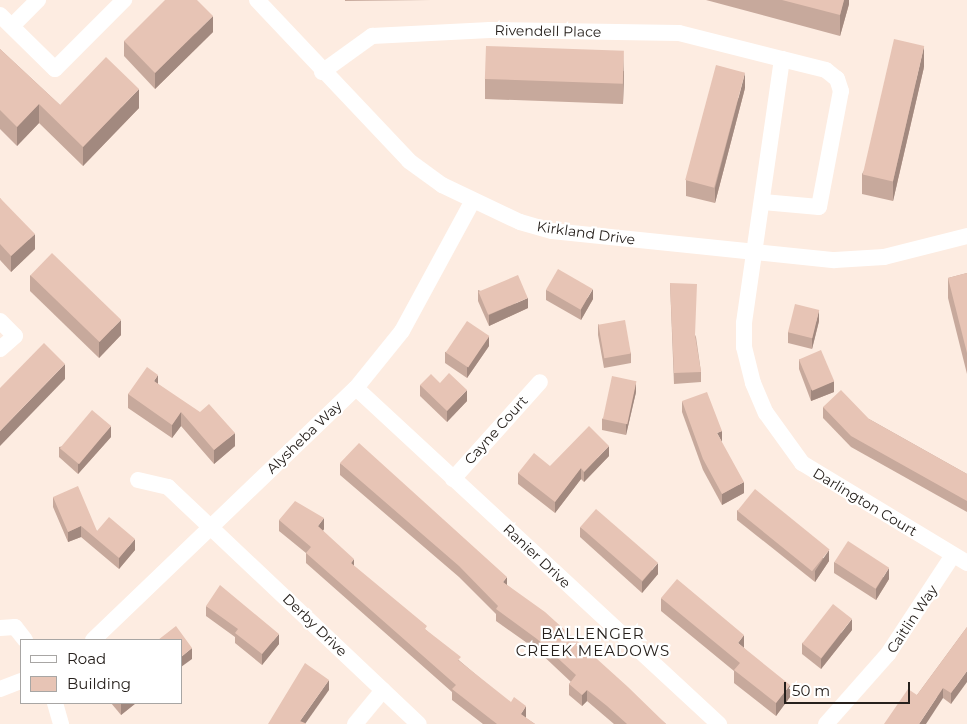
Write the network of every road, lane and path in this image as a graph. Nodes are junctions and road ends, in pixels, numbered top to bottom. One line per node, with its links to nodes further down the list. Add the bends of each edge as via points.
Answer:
1 (38, 0): 5 (street)
2 (124, 0): 5 (street, via 55,69)
3 (257, 0): 7 (street, Kirkland Drive)
4 (0, 15): 5 (street)
5 (12, 26)
6 (782, 59): 7 (street, Rivendell Place, via 679,34 490,30 372,36); 9 (street); 9 (street, Rivendell Place, via 826,70 837,79 841,91 819,207)
7 (322, 72): 8 (street, Kirkland Drive, via 408,161)
8 (472, 202): 11 (street, Kirkland Drive, via 552,231); 15 (street, Alysheba Way, via 402,332)
9 (763, 202): 11 (street)
10 (967, 236): 11 (street, Kirkland Drive, via 884,256 835,260)
11 (753, 254): 19 (street, Darlington Court, via 744,347 766,413 785,443 827,482)
12 (0, 320): 13 (street, via 15,336)
13 (0, 349)
14 (540, 382): 16 (street, Cayne Court)
15 (356, 388): 16 (street, Ranier Drive); 18 (street, Alysheba Way)
16 (453, 478): 30 (street, Ranier Drive)
17 (138, 480): 18 (street, Derby Drive, via 168,487)
18 (211, 526): 22 (street, Alysheba Way); 25 (street, Derby Drive)
19 (960, 559): 31 (street, Caitlin Way, via 888,654)
20 (0, 628): 21 (street, via 15,627)
21 (25, 639)
22 (94, 639)
23 (20, 681): 24 (street)
24 (0, 689)
25 (383, 690): 28 (street); 29 (street, Derby Drive)
26 (55, 704): 27 (street)
27 (61, 724)
28 (355, 724)
29 (419, 724)
30 (719, 724)
31 (826, 724)

